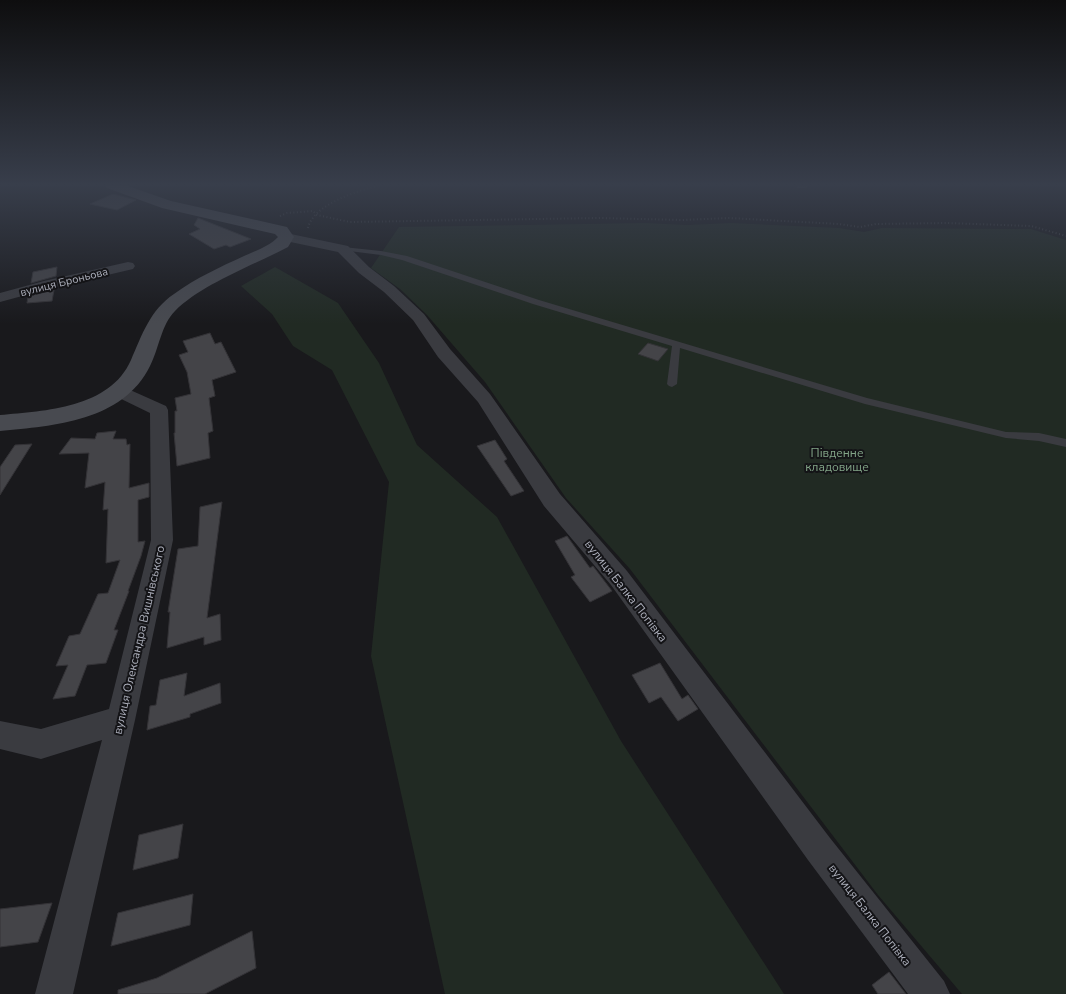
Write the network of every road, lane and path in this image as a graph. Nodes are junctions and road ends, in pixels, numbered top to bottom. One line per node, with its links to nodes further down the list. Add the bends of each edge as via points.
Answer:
1 (282, 231): 3 (street)
2 (1050, 231): 4 (path)
3 (286, 236): 5 (street); 10 (street, via 282,243 210,280 168,308 150,338 138,370)
4 (1066, 236)
5 (344, 250): 8 (lane, via 404,258); 16 (street, вулиця Балка Попівка, via 419,317 444,353 484,398 552,500 619,578 819,849)
6 (128, 266): 7 (street, вулиця Броньова)
7 (0, 298)
8 (676, 345): 9 (lane); 12 (lane, via 865,402 1006,435)
9 (672, 384)
10 (119, 391): 11 (street, via 90,407 51,419); 13 (street, вулиця Олександра Вишнівського, via 159,410 162,540)
11 (0, 423)
12 (1066, 443)
13 (121, 720): 14 (street, via 41,744); 15 (street, вулиця Олександра Вишнівського)
14 (0, 736)
15 (54, 994)
16 (931, 994)

